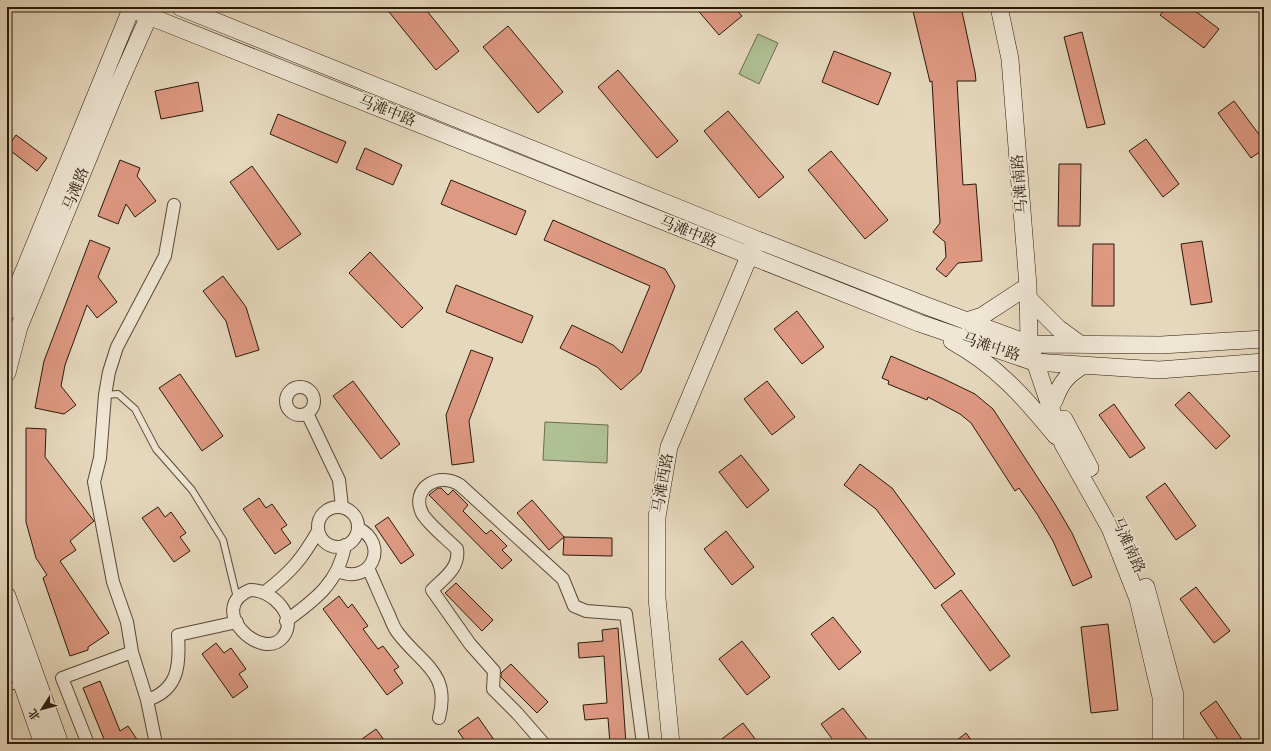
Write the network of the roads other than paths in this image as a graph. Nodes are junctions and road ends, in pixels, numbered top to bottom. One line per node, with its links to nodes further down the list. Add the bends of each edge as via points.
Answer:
1 (180, 7): 6 (main road, 马滩中路)
2 (999, 7): 8 (main road, 马滩南路, via 1010,59)
3 (131, 8): 4 (main road, 马滩中路); 9 (main road, 马滩路)
4 (151, 11): 7 (main road, 马滩中路); 18 (main road, 马滩路, via 19,327)
5 (174, 205): 19 (street, via 165,256 118,347 109,372)
6 (755, 239): 7 (main road, 马滩西路); 10 (main road, 马滩中路)
7 (750, 257): 11 (main road, 马滩中路); 45 (main road, 马滩西路, via 669,447 657,517 657,598)
8 (1028, 292): 10 (main road, via 982,316); 13 (main road, 马滩南路); 14 (main road, via 1058,328)
9 (7, 312)
10 (966, 320): 13 (main road, 马滩中路)
11 (919, 323): 15 (main road, 马滩中路); 22 (main road, via 965,348 991,367 1021,393)
12 (1264, 339): 14 (main road, 马滩中路, via 1162,345)
13 (1029, 344): 14 (main road, 马滩中路); 15 (main road, 马滩南路)
14 (1080, 344)
15 (1034, 362): 17 (main road, 马滩中路); 20 (main road, 马滩南路); 22 (main road, 马滩南路)
16 (1264, 362): 17 (main road, 马滩中路, via 1159,370)
17 (1084, 365): 20 (main road, via 1071,373 1061,384)
18 (7, 373)
19 (105, 396): 31 (lane, via 118,394 135,409 156,449 192,490 223,540); 35 (street, via 100,458 94,482 113,582 127,622)
20 (1054, 401): 47 (main road, 马滩南路, via 1121,524 1149,594 1175,695)
21 (307, 413): 23 (street, via 339,480)
22 (1063, 444): 46 (main road, 马滩南路, via 1110,528 1138,599 1161,697)
23 (342, 507): 24 (street, via 356,517); 25 (street, via 331,508 322,515)
24 (358, 528): 26 (street, via 354,539); 27 (street, via 366,532 374,546 375,554)
25 (318, 531): 26 (street, via 328,544); 29 (street, via 303,557)
26 (345, 546): 28 (street)
27 (368, 568): 28 (street, via 353,575); 38 (street, via 397,632 438,679 442,692)
28 (338, 571): 32 (street, via 325,588)
29 (265, 592): 31 (street, via 250,590); 32 (street, via 280,603)
30 (7, 596): 40 (main road)
31 (237, 598): 33 (street, via 232,612)
32 (286, 621): 33 (street, via 287,626 282,637 273,644 252,640 239,628)
33 (237, 622): 37 (street, via 178,635 180,660 176,674 162,693)
34 (7, 641): 36 (main road)
35 (132, 652): 37 (street); 41 (street, via 62,678)
36 (14, 686): 39 (main road)
37 (147, 700): 42 (street)
38 (439, 718)
39 (43, 744)
40 (60, 744)
41 (88, 744)
42 (156, 744)
43 (544, 744): 44 (street, via 493,689 494,671 470,644 432,590 455,567 458,555 457,549 423,514 420,507 422,492 432,482 446,479 460,485 563,579 574,606 586,612 626,614)
44 (643, 744)
45 (671, 744)
46 (1161, 744)
47 (1175, 744)

